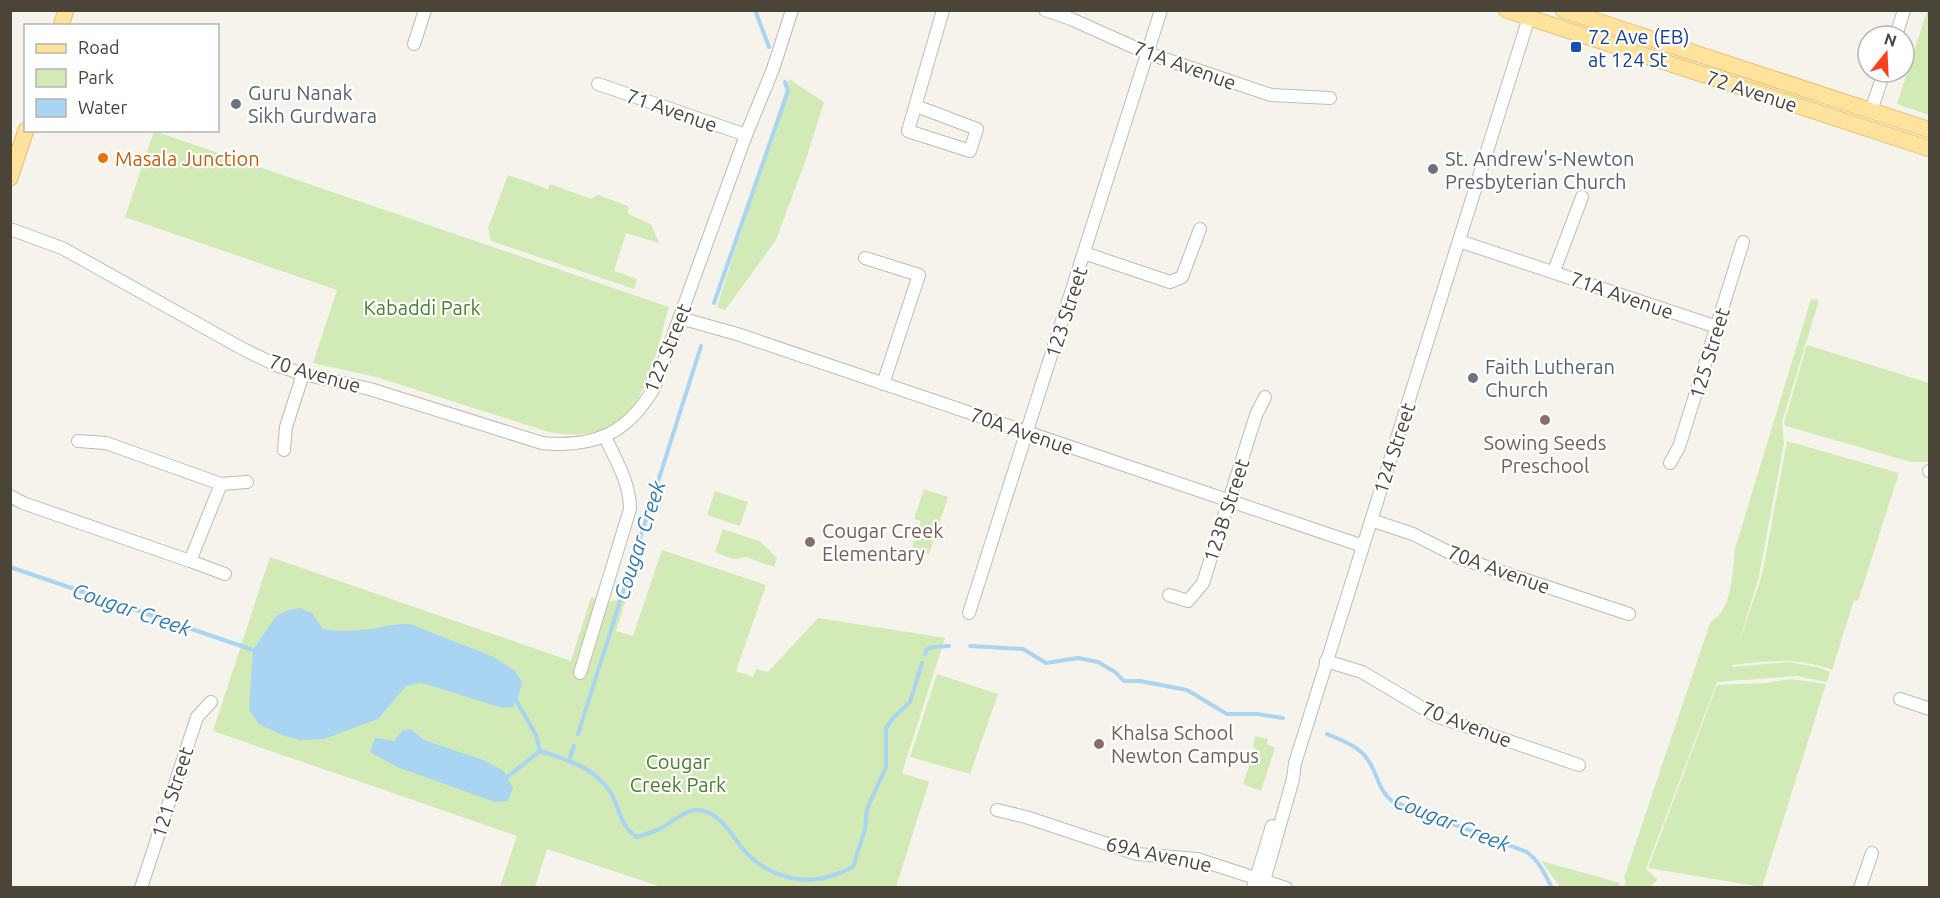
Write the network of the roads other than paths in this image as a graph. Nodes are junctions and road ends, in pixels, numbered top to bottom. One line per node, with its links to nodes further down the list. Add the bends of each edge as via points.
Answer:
1 (425, 10): 9 (street)
2 (792, 10): 18 (street, 122 Street)
3 (943, 10): 14 (street)
4 (1045, 10): 10 (street, 71A Avenue)
5 (1161, 10): 10 (street, 123 Street)
6 (1506, 10): 8 (main road, 72 Avenue)
7 (1563, 10): 15 (main road, 72 Avenue)
8 (1530, 14): 19 (main road, 72 Avenue); 24 (street, 124 Street)
9 (414, 44)
10 (1148, 53): 13 (street, 71A Avenue, via 1271,95); 26 (street, 123 Street)
11 (598, 84): 18 (street, 71 Avenue)
12 (1880, 84): 15 (street)
13 (1330, 98)
14 (916, 106): 14 (street, via 908,130 970,151 977,129)
15 (1871, 111): 16 (main road, 72 Avenue)
16 (1929, 130)
17 (25, 132): 20 (main road)
18 (746, 135): 29 (street, 122 Street)
19 (1929, 149)
20 (10, 178)
21 (1582, 197): 28 (street)
22 (10, 229): 31 (street, 70 Avenue, via 62,248 243,349)
23 (1200, 229): 26 (street, via 1182,277 1170,282)
24 (1459, 241): 28 (street, 71A Avenue); 43 (street, 124 Street)
25 (1743, 242): 30 (street, 125 Street)
26 (1084, 253): 34 (street, 123 Street)
27 (865, 258): 32 (street, via 919,275)
28 (1554, 272): 30 (street, 71A Avenue)
29 (680, 318): 32 (street, 70A Avenue); 35 (street, 122 Street, via 644,406)
30 (1717, 327): 38 (street, 125 Street, via 1679,447)
31 (303, 374): 35 (street, 70 Avenue, via 370,390 542,443 566,445); 37 (street, via 286,427)
32 (884, 384): 34 (street, 70A Avenue)
33 (1265, 397): 42 (street, 123B Street)
34 (1027, 433): 42 (street, 70A Avenue); 48 (street, 123 Street)
35 (605, 437): 51 (street, via 626,483 630,509)
36 (78, 441): 40 (street, via 106,443)
37 (284, 450)
38 (1670, 463)
39 (247, 482): 40 (street)
40 (221, 484): 45 (street)
41 (10, 496): 45 (street)
42 (1228, 501): 44 (street, 70A Avenue); 47 (street, 123B Street, via 1203,583 1188,601)
43 (1371, 520): 44 (street, 124 Street); 49 (street, 70A Avenue, via 1413,534 1460,558)
44 (1363, 546): 50 (street, 124 Street)
45 (190, 561): 46 (street)
46 (225, 574)
47 (1169, 595)
48 (969, 613)
49 (1629, 614)
50 (1326, 661): 55 (street, 70 Avenue, via 1362,672 1436,716); 58 (street, 124 Street, via 1295,763 1286,777)
51 (580, 673)
52 (1900, 699): 54 (street)
53 (211, 702): 59 (street, 121 Street, via 197,717)
54 (1929, 709)
55 (1579, 765)
56 (997, 810): 58 (street, 69A Avenue, via 1137,854 1197,859)
57 (1872, 853): 61 (street)
58 (1259, 883): 60 (street, 69A Avenue)
59 (141, 888)
60 (1286, 888)
61 (1860, 888)

